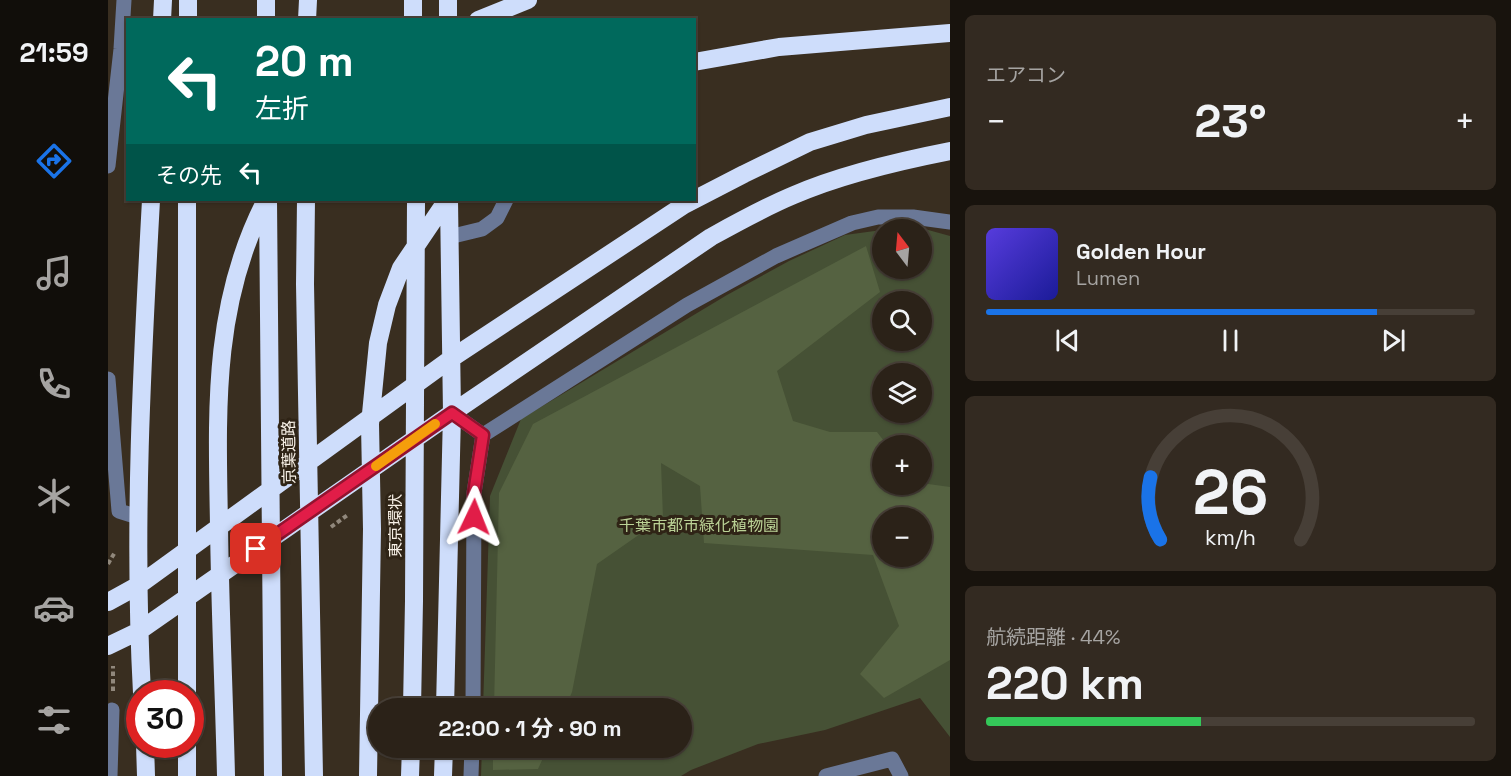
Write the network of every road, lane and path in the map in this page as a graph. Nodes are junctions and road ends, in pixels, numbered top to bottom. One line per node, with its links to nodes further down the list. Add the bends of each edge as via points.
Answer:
1 (124, 0): 22 (street)
2 (163, 0): 10 (highway)
3 (188, 0): 11 (highway)
4 (266, 0): 12 (highway)
5 (308, 0): 13 (highway)
6 (412, 0): 14 (highway)
7 (448, 0): 15 (highway)
8 (506, 0): 17 (street)
9 (528, 0): 16 (highway)
10 (162, 18)
11 (188, 18)
12 (266, 18)
13 (307, 18)
14 (413, 18)
15 (448, 18)
16 (483, 18)
17 (506, 18)
18 (950, 33): 19 (highway, via 779,47)
19 (696, 62)
20 (950, 106): 23 (highway, via 810,142)
21 (950, 152): 38 (highway, via 908,159 840,179 754,213 711,237)
22 (108, 166)
23 (696, 199)
24 (151, 201): 40 (highway)
25 (187, 201): 49 (highway)
26 (266, 201): 62 (highway, via 254,224 235,281 219,375)
27 (267, 201): 63 (highway, 京葉道路)
28 (306, 201): 64 (highway, 京葉道路)
29 (416, 201): 50 (highway, 東京環状)
30 (447, 201): 65 (highway, via 401,268 378,343 370,424)
31 (448, 201): 35 (highway)
32 (506, 201): 35 (street, via 497,218 482,228)
33 (692, 201): 36 (highway)
34 (950, 222): 39 (street, via 878,217 852,223 776,256 687,305)
35 (449, 237): 36 (highway)
36 (452, 358): 38 (highway); 43 (highway)
37 (108, 379): 40 (street, via 119,511)
38 (452, 413): 39 (street); 45 (highway); 51 (highway)
39 (483, 435): 52 (street, via 474,493)
40 (138, 517): 43 (highway)
41 (115, 550): 42 (path)
42 (108, 564)
43 (139, 585): 44 (highway); 45 (highway)
44 (108, 602)
45 (139, 631): 46 (highway); 48 (highway)
46 (108, 646)
47 (113, 664): 53 (path)
48 (141, 680)
49 (187, 680)
50 (412, 698)
51 (445, 698)
52 (473, 698)
53 (112, 710): 59 (street)
54 (145, 758): 60 (highway)
55 (187, 758): 61 (highway)
56 (411, 758): 66 (highway)
57 (444, 758): 67 (highway)
58 (472, 758): 68 (street)
59 (110, 776)
60 (146, 776)
61 (187, 776)
62 (226, 776)
63 (273, 776)
64 (314, 776)
65 (368, 776)
66 (410, 776)
67 (443, 776)
68 (471, 776)
69 (826, 776): 70 (street, via 892,759)
70 (901, 776)

